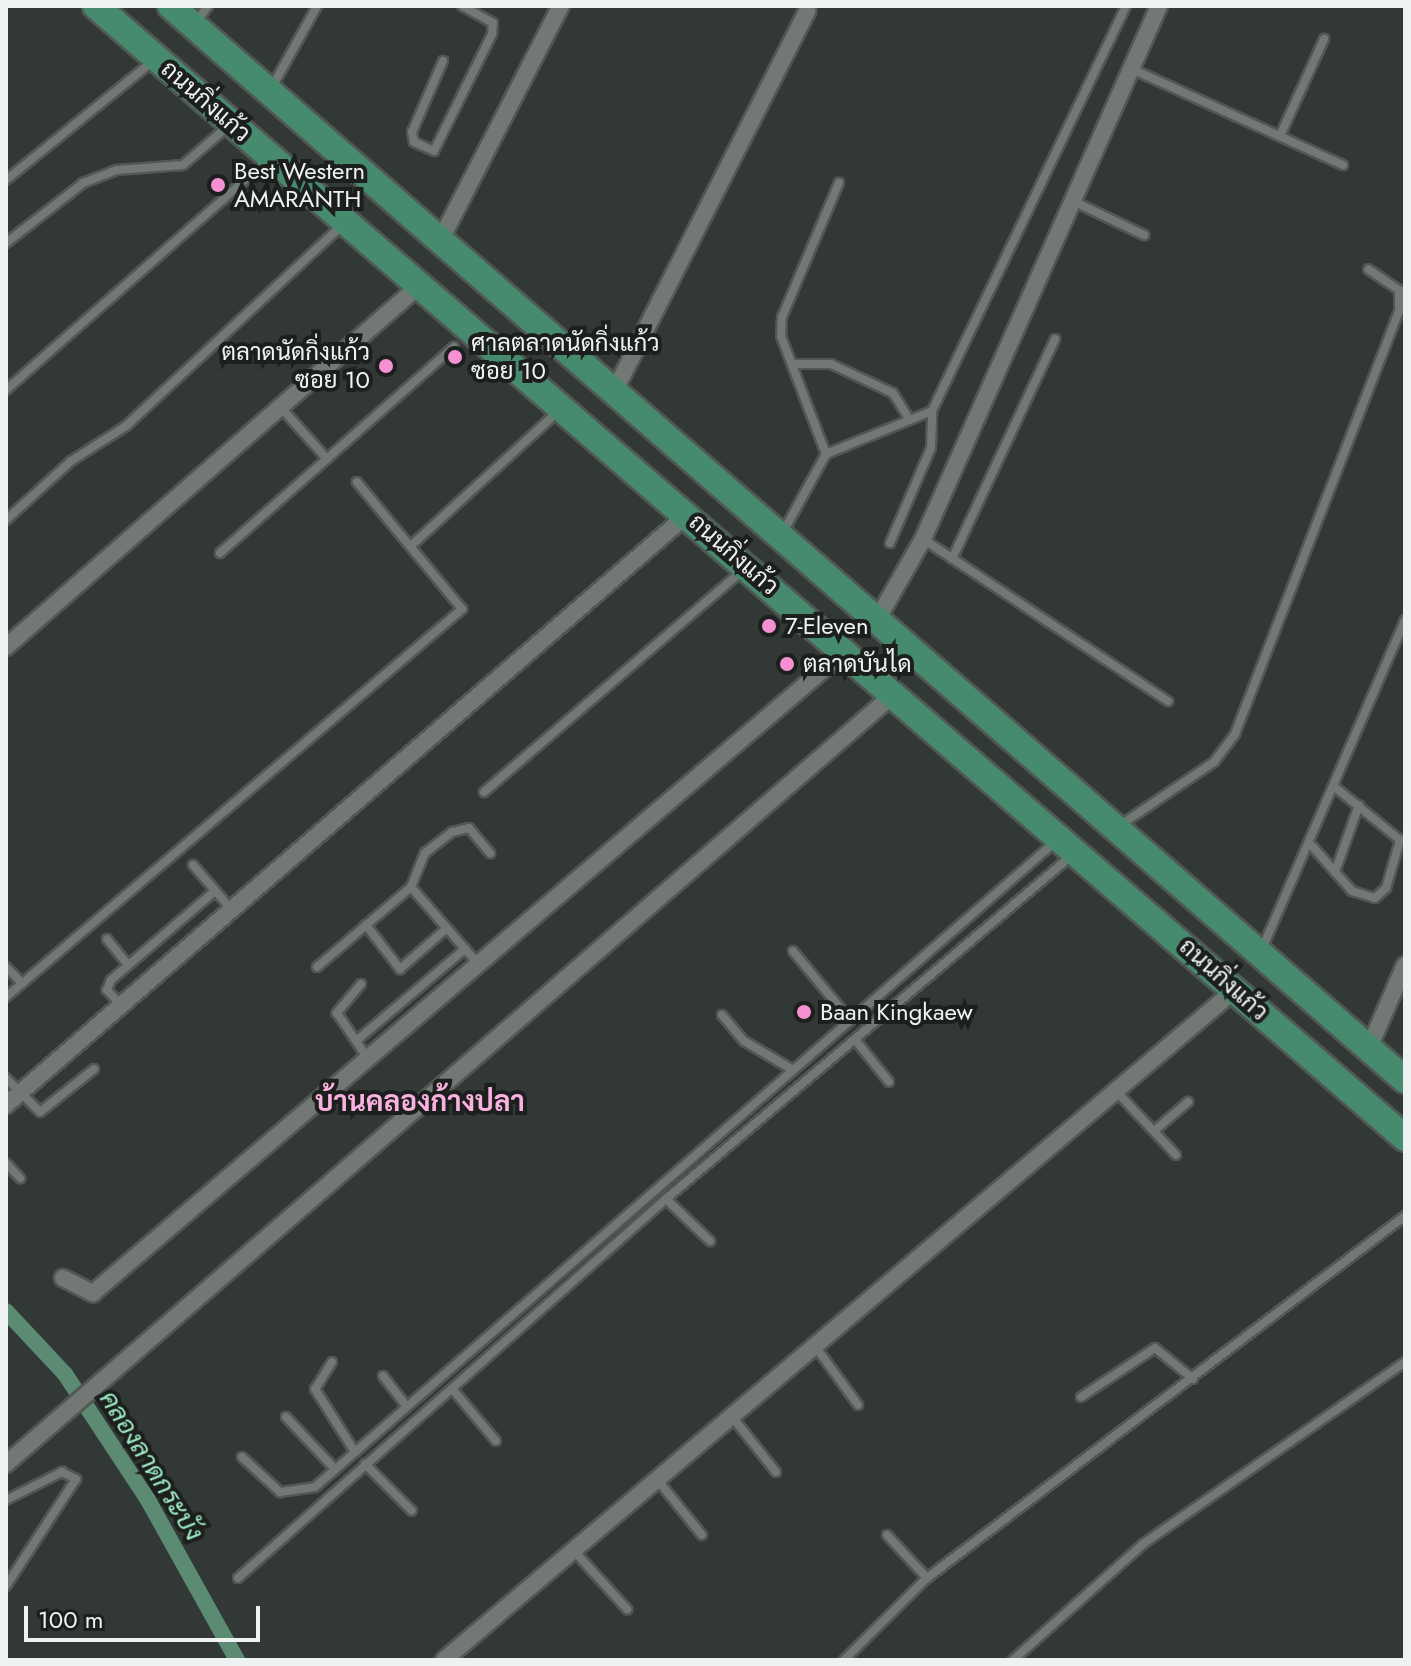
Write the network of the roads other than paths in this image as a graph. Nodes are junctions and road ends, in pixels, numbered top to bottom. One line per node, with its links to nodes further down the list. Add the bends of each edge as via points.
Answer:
1 (96, 6): 11 (main road, ถนนกิ่งแก้ว)
2 (171, 6): 9 (main road, ถนนกิ่งแก้ว)
3 (317, 6): 14 (lane)
4 (462, 6): 12 (lane, via 493,23 492,34 434,151 414,142 412,132)
5 (561, 6): 24 (street)
6 (1126, 6): 35 (lane)
7 (1159, 6): 13 (street)
8 (807, 11): 32 (street)
9 (201, 16): 14 (main road, ถนนกิ่งแก้ว)
10 (1324, 39): 16 (lane)
11 (156, 58): 15 (main road, ถนนกิ่งแก้ว); 19 (lane)
12 (443, 61)
13 (1132, 69): 16 (lane); 21 (street)
14 (270, 92): 24 (main road, ถนนกิ่งแก้ว)
15 (232, 123): 17 (main road, ถนนกิ่งแก้ว); 25 (lane, via 183,165 117,170 83,183)
16 (1280, 136): 18 (lane)
17 (272, 157): 22 (main road, ถนนกิ่งแก้ว); 31 (lane)
18 (1343, 165)
19 (6, 180)
20 (839, 183): 30 (lane, via 782,317)
21 (1073, 201): 23 (lane); 43 (street)
22 (346, 221): 27 (main road, ถนนกิ่งแก้ว); 41 (lane, via 126,426 71,461)
23 (1144, 235)
24 (441, 239): 32 (main road, ถนนกิ่งแก้ว)
25 (6, 243)
26 (1368, 269): 58 (lane, via 1399,290 1399,312 1235,734 1214,762)
27 (421, 284): 33 (main road, ถนนกิ่งแก้ว); 34 (street)
28 (1055, 339): 47 (lane)
29 (454, 347): 38 (lane)
30 (792, 364): 36 (lane, via 831,364 893,393); 37 (lane)
31 (6, 390)
32 (615, 390): 42 (main road, ถนนกิ่งแก้ว)
33 (563, 407): 40 (main road, ถนนกิ่งแก้ว); 45 (lane)
34 (284, 411): 38 (lane); 51 (street)
35 (932, 411): 36 (lane); 44 (lane, via 931,448)
36 (909, 419): 37 (lane)
37 (826, 454): 42 (lane)
38 (327, 459): 46 (lane)
39 (357, 482): 45 (lane)
40 (688, 514): 48 (main road, ถนนกิ่งแก้ว); 66 (street)
41 (6, 520)
42 (782, 535): 49 (main road, ถนนกิ่งแก้ว)
43 (923, 539): 47 (lane); 49 (street)
44 (890, 543)
45 (413, 544): 78 (lane, via 461,601 458,613)
46 (220, 553)
47 (952, 559): 54 (lane)
48 (748, 566): 52 (main road, ถนนกิ่งแก้ว); 56 (lane)
49 (878, 618): 58 (main road, ถนนกิ่งแก้ว)
50 (1405, 620): 55 (lane)
51 (6, 647)
52 (846, 650): 53 (main road, ถนนกิ่งแก้ว); 77 (street)
53 (895, 693): 59 (main road, ถนนกิ่งแก้ว); 122 (street)
54 (1168, 701)
55 (1336, 788): 57 (lane); 60 (lane)
56 (484, 792)
57 (1359, 805): 63 (lane); 63 (lane, via 1393,830 1402,850 1375,898 1352,891)
58 (1119, 827): 72 (main road, ถนนกิ่งแก้ว)
59 (1069, 843): 80 (main road, ถนนกิ่งแก้ว); 86 (lane); 88 (lane)
60 (1312, 846): 63 (lane); 72 (lane)
61 (490, 853): 64 (lane, via 469,828 452,832 425,853)
62 (193, 865): 65 (lane)
63 (1335, 872)
64 (411, 887): 67 (lane); 68 (lane)
65 (215, 891): 66 (lane); 73 (lane)
66 (231, 909): 83 (street)
67 (366, 925): 68 (lane, via 400,969); 76 (lane)
68 (447, 928): 70 (lane)
69 (107, 939): 73 (lane)
70 (465, 949): 77 (lane); 87 (lane)
71 (793, 951): 86 (lane)
72 (1261, 951): 89 (main road, ถนนกิ่งแก้ว)
73 (128, 965): 83 (lane, via 108,985)
74 (1405, 965): 82 (street)
75 (6, 967): 78 (lane)
76 (317, 967)
77 (480, 967): 90 (street)
78 (22, 983): 81 (lane)
79 (361, 984): 87 (lane, via 336,1005)
80 (1236, 989): 96 (street); 100 (main road, ถนนกิ่งแก้ว)
81 (6, 997)
82 (1390, 1004): 85 (street); 89 (street)
83 (121, 1005): 97 (street)
84 (722, 1015): 92 (lane, via 744,1041)
85 (1405, 1017)
86 (850, 1020): 92 (lane)
87 (356, 1041): 90 (lane)
88 (857, 1042): 95 (lane); 104 (lane)
89 (1369, 1048): 94 (main road, ถนนกิ่งแก้ว)
90 (370, 1061): 107 (street, via 93,1293)
91 (94, 1069): 97 (lane, via 46,1111)
92 (793, 1070): 116 (lane)
93 (6, 1078): 97 (lane)
94 (1405, 1080)
95 (889, 1082)
96 (1114, 1089): 99 (lane); 108 (street)
97 (12, 1100)
98 (1188, 1102): 99 (lane)
99 (1154, 1131): 101 (lane)
100 (1405, 1138)
101 (1176, 1155)
102 (6, 1163): 103 (lane)
103 (20, 1178)
104 (666, 1199): 106 (lane); 113 (lane)
105 (1405, 1216): 112 (lane)
106 (710, 1241)
107 (63, 1278)
108 (812, 1343): 115 (lane); 117 (street)
109 (332, 1362): 120 (lane, via 315,1389)
110 (1405, 1362): 138 (lane, via 1143,1544)
111 (383, 1376): 116 (lane)
112 (1193, 1379): 114 (lane, via 1155,1348); 133 (lane)
113 (454, 1391): 119 (lane); 123 (lane)
114 (1081, 1397)
115 (858, 1405)
116 (407, 1407): 120 (lane)
117 (730, 1414): 125 (lane); 126 (street)
118 (286, 1417): 124 (lane)
119 (496, 1441)
120 (355, 1452): 124 (lane)
121 (242, 1457): 124 (lane, via 280,1492 298,1494)
122 (6, 1464)
123 (365, 1464): 128 (lane); 132 (lane)
124 (335, 1469)
125 (776, 1472)
126 (656, 1477): 129 (lane); 131 (street)
127 (6, 1500): 134 (lane, via 62,1472 76,1479)
128 (412, 1511)
129 (702, 1535)
130 (887, 1535): 133 (lane)
131 (572, 1549): 135 (lane); 136 (street)
132 (238, 1578)
133 (927, 1578): 137 (lane)
134 (6, 1586)
135 (627, 1609)
136 (444, 1660)
137 (844, 1660)
138 (1013, 1660)

